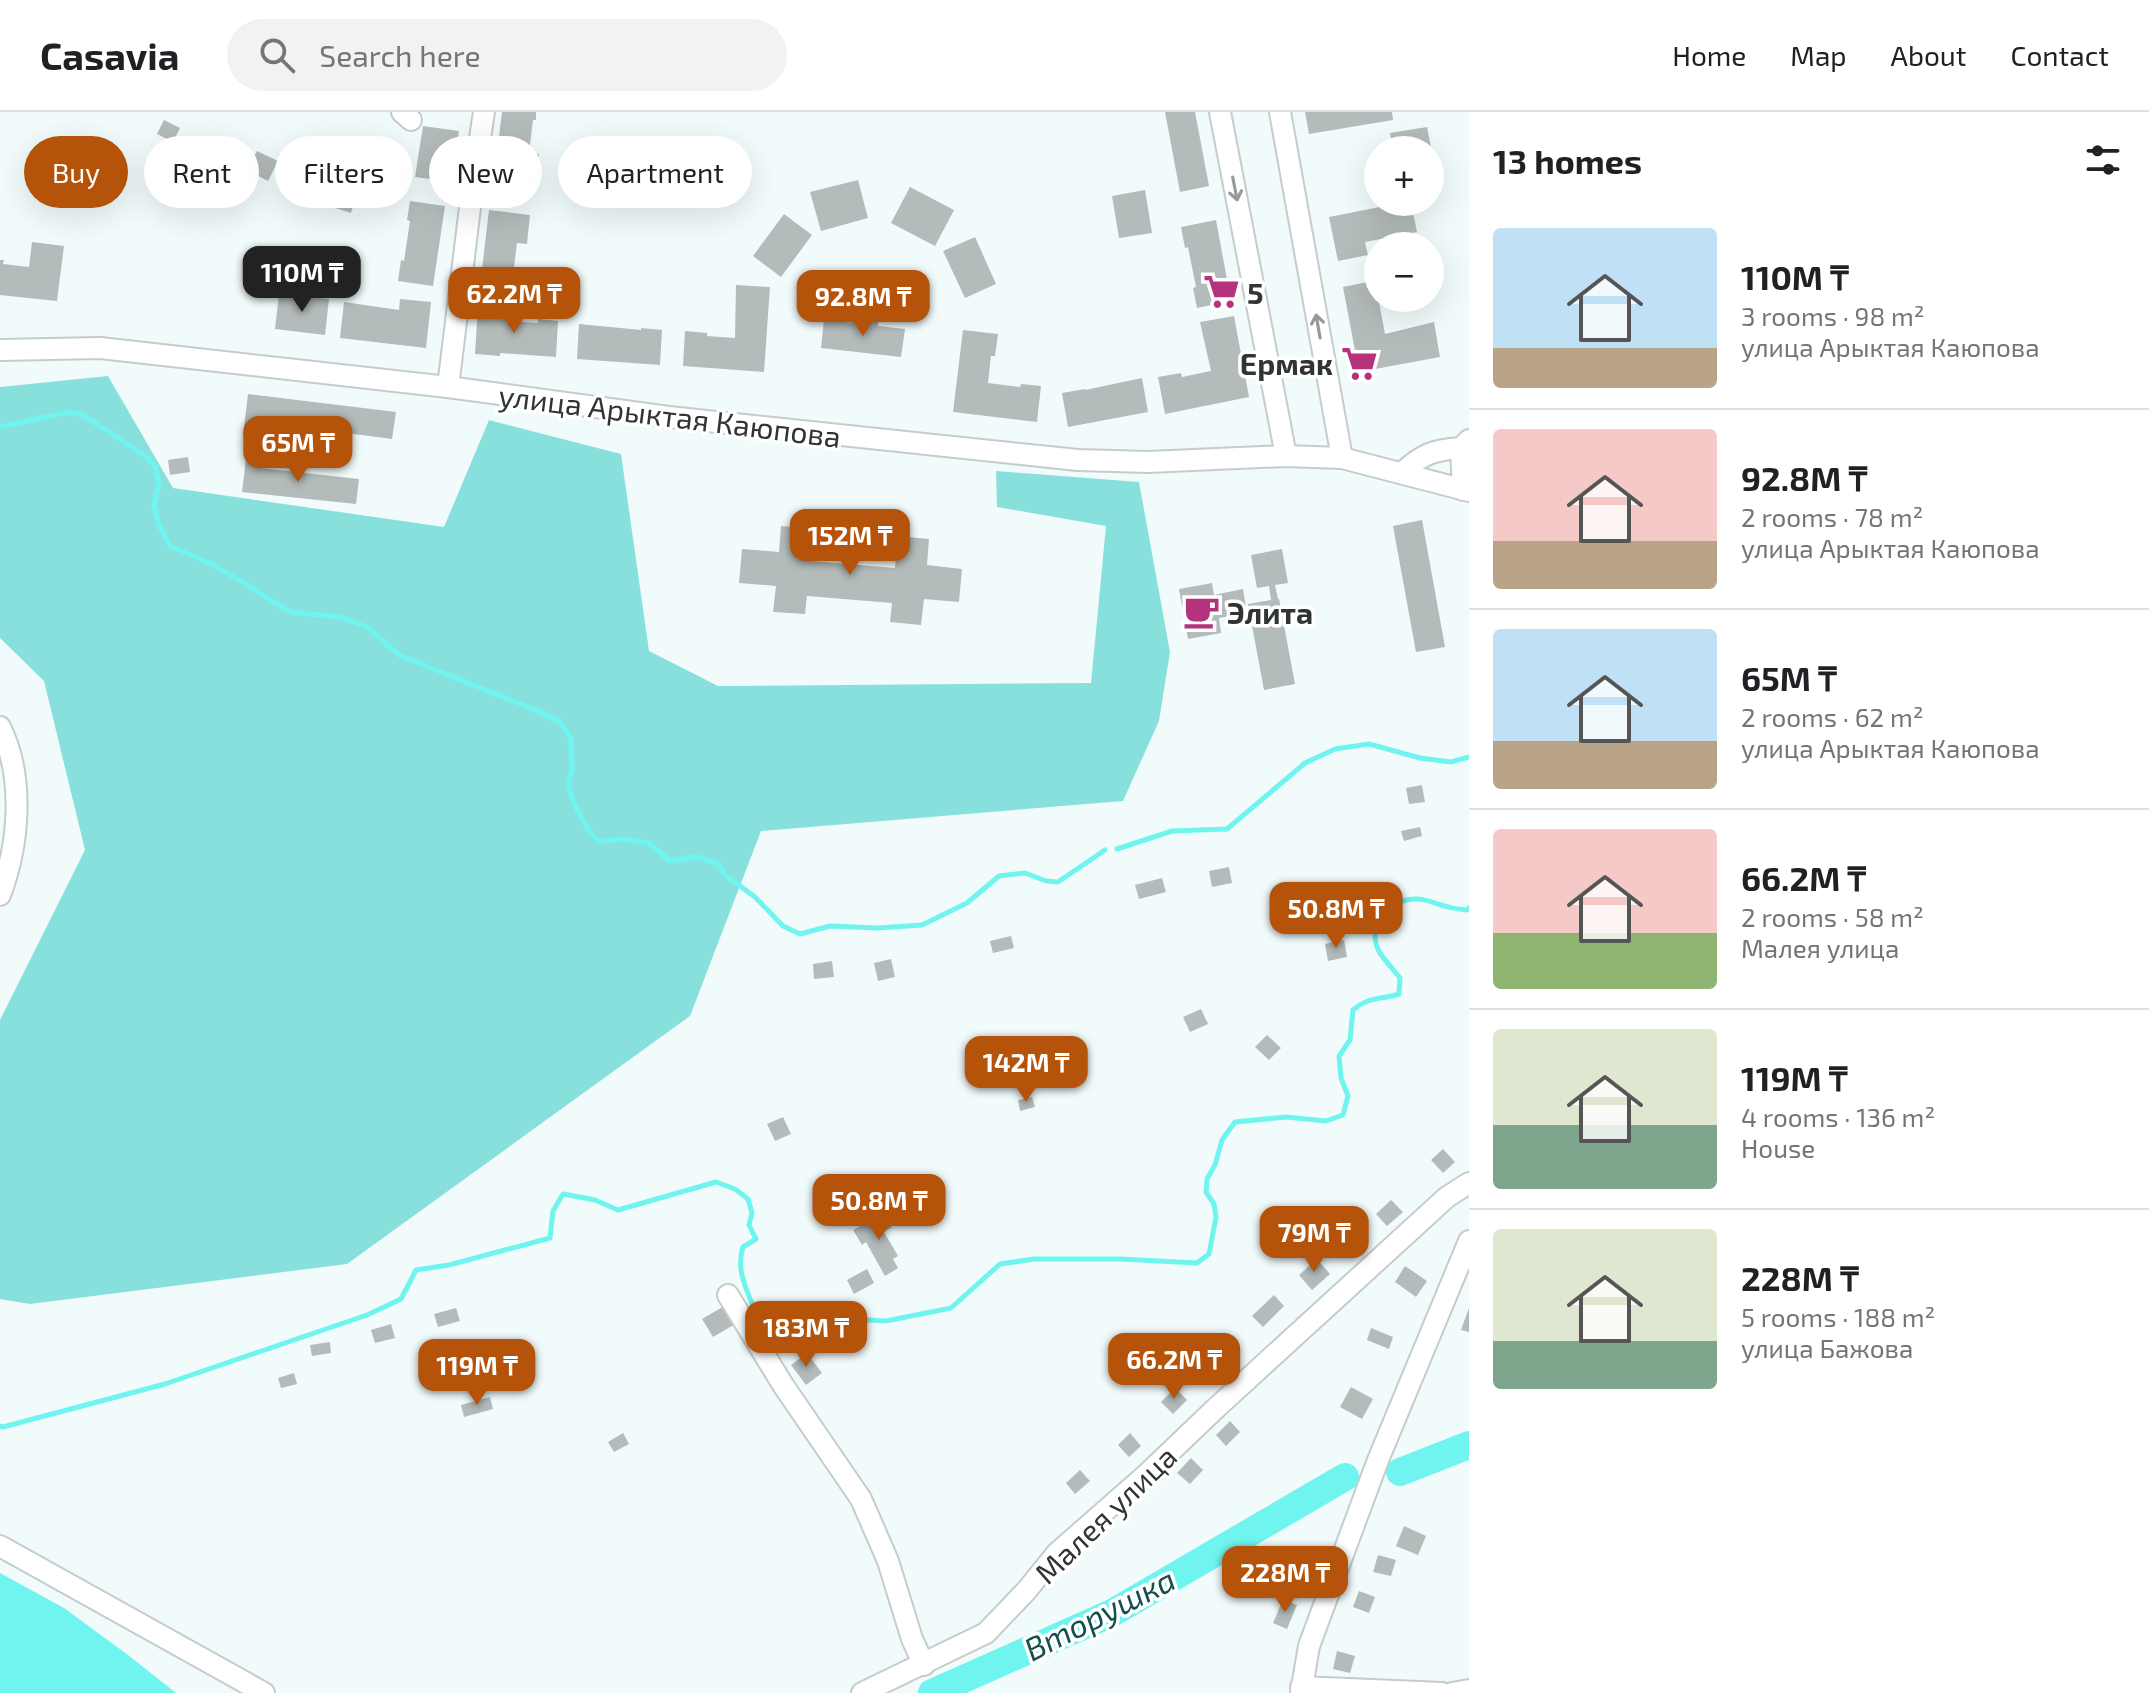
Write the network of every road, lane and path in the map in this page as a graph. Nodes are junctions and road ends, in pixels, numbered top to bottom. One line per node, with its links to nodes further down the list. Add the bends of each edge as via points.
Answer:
1 (484, 112): 5 (street)
2 (1220, 112): 7 (street, one-way to 7)
3 (1280, 112): 8 (street, one-way to 3)
4 (0, 350): 5 (street, улица Арыктая Каюпова, via 100,348)
5 (448, 387): 7 (street, улица Арыктая Каюпова, via 669,417 1078,460)
6 (1466, 439): 9 (street, via 1416,459); 10 (street)
7 (1286, 456): 8 (street, улица Арыктая Каюпова)
8 (1342, 458): 9 (street, улица Арыктая Каюпова)
9 (1402, 473): 10 (street, улица Арыктая Каюпова)
10 (1466, 490)
11 (0, 727): 12 (street, via 15,776 16,822)
12 (0, 895)
13 (1469, 1183): 17 (street, Малея улица, via 1447,1197 1057,1553 986,1633)
14 (1469, 1241): 18 (street, via 1378,1460 1309,1646)
15 (728, 1295): 17 (street, via 861,1499)
16 (0, 1546): 20 (street)
17 (924, 1665): 21 (street, Малея улица)
18 (1301, 1690): 22 (street)
19 (1469, 1690): 23 (street)
20 (264, 1693)
21 (862, 1693)
22 (1442, 1693)
23 (1452, 1693)

